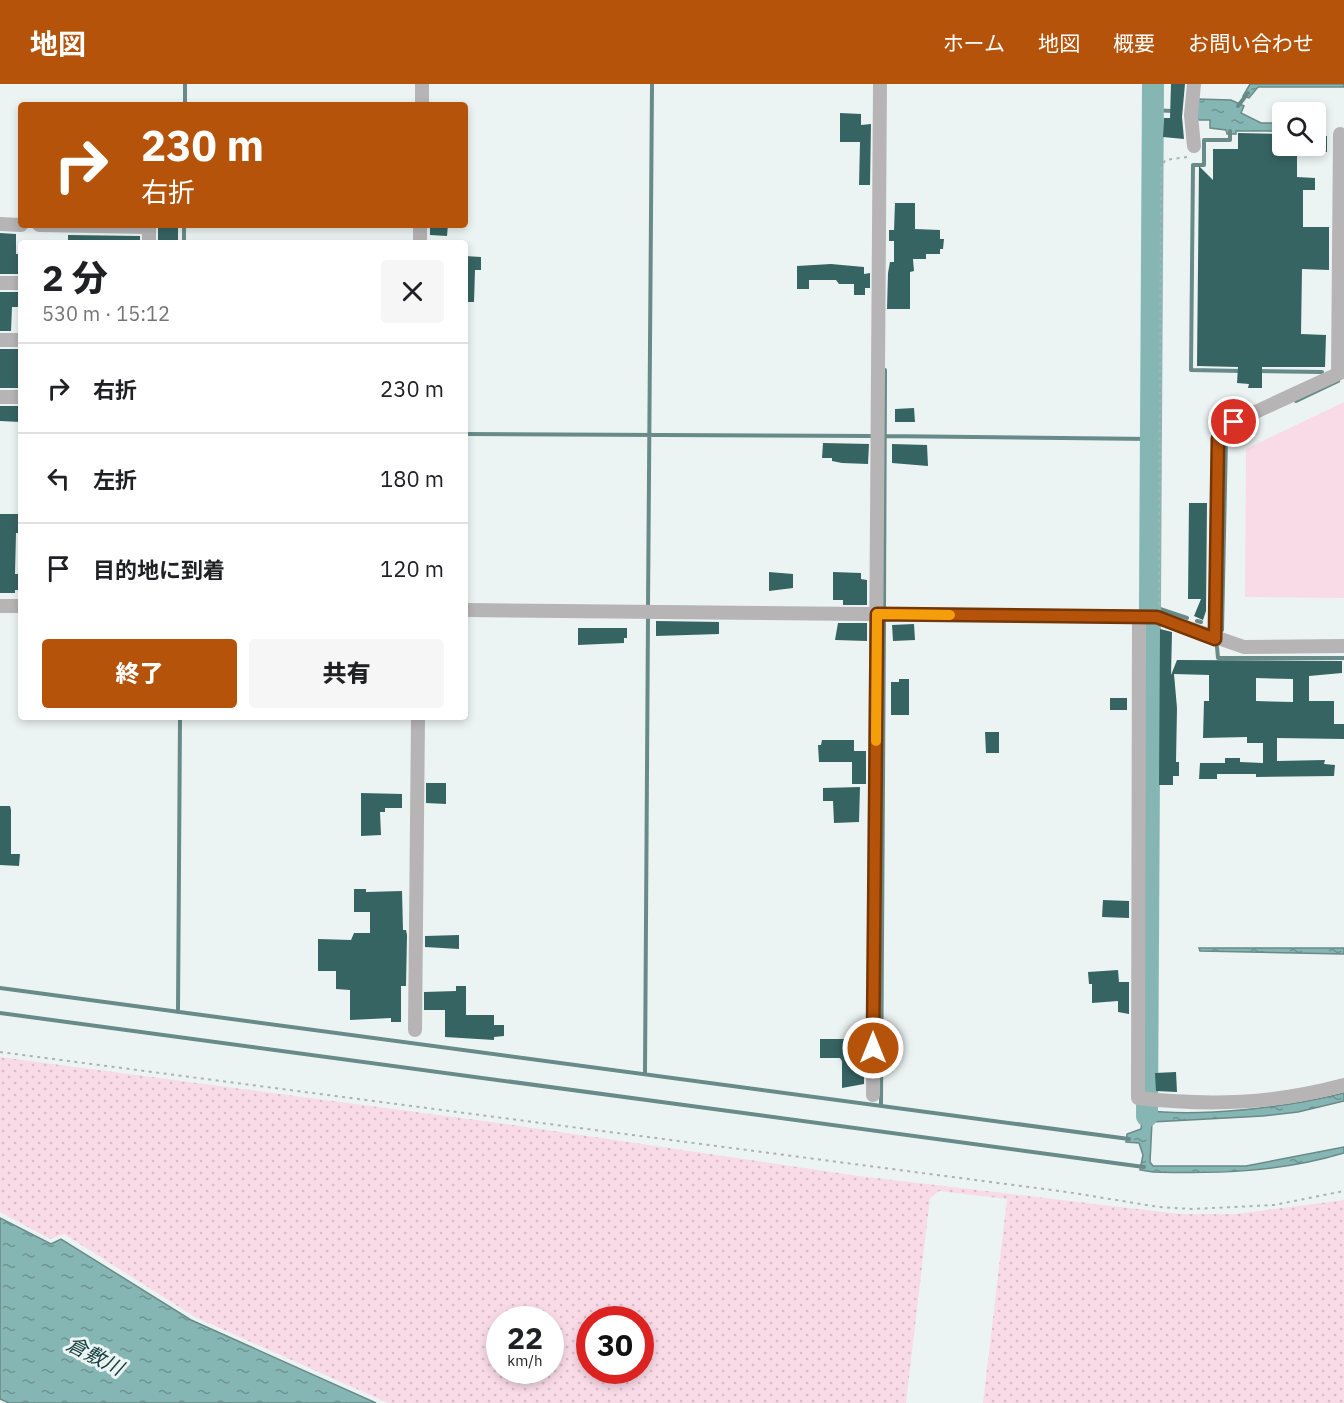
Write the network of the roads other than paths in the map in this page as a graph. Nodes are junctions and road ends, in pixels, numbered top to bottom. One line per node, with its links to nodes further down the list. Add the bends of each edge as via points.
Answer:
1 (422, 84): 4 (street)
2 (880, 84): 20 (street)
3 (1194, 84): 6 (street)
4 (422, 102)
5 (1340, 134): 9 (street)
6 (1194, 146)
7 (0, 224): 8 (street)
8 (18, 225)
9 (1341, 229): 14 (street)
10 (0, 283): 11 (street)
11 (18, 283)
12 (0, 340): 13 (street)
13 (18, 340)
14 (1341, 372): 22 (street, via 1227,425 1221,432)
15 (0, 397): 16 (street)
16 (18, 397)
17 (0, 606): 18 (street)
18 (18, 606)
19 (468, 610): 20 (street)
20 (882, 614): 21 (street); 27 (street)
21 (1150, 614): 22 (street); 26 (street, via 1138,1098 1221,1103 1293,1096)
22 (1215, 639): 23 (street, via 1244,647)
23 (1344, 646)
24 (418, 720): 25 (street)
25 (415, 1030)
26 (1344, 1085)
27 (873, 1095)

